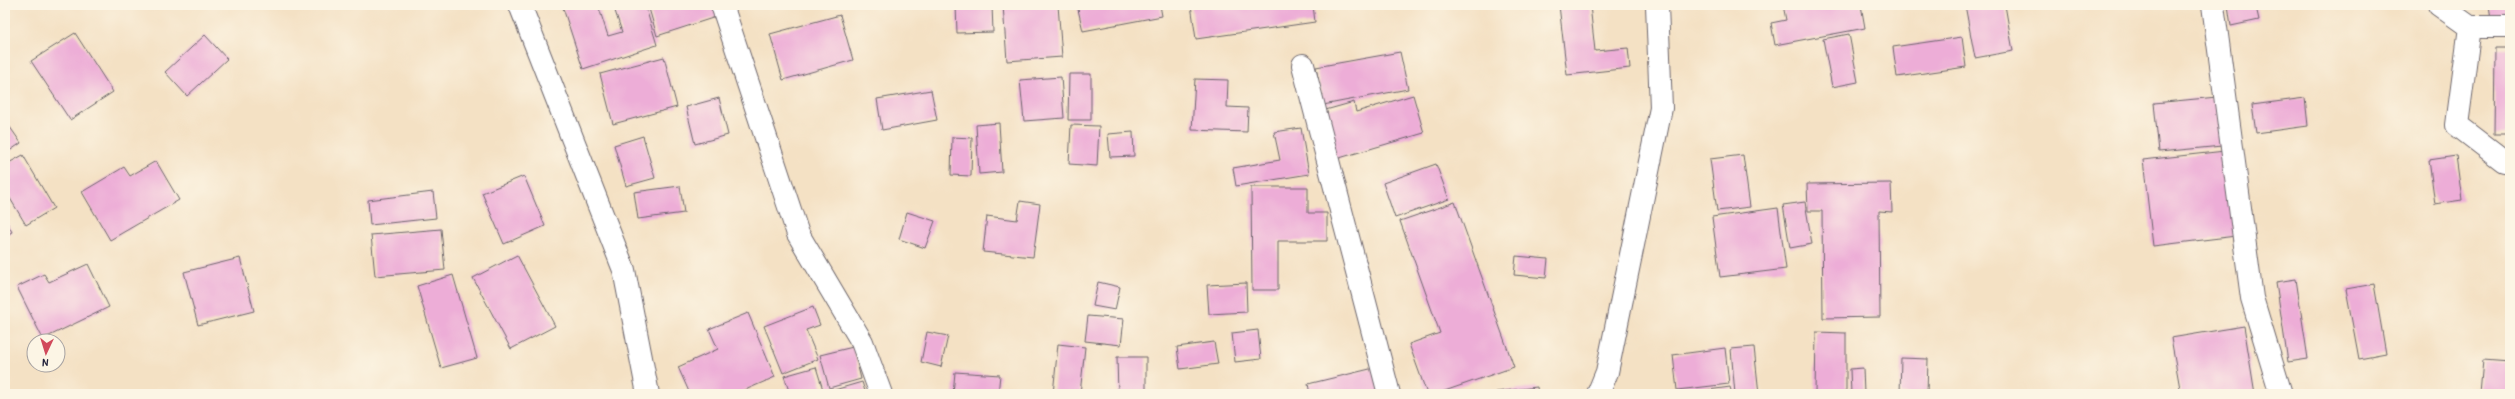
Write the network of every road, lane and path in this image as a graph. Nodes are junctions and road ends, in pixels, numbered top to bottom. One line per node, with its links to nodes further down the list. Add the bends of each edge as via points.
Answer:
1 (520, 5): 10 (street, via 624,270)
2 (722, 5): 11 (street, via 798,234 862,342)
3 (1657, 5): 13 (street, via 1661,108 1607,372)
4 (2213, 5): 14 (street, via 2252,298)
5 (2439, 5): 6 (street)
6 (2470, 27): 7 (street); 9 (street, via 2457,125)
7 (2510, 27)
8 (1303, 65): 12 (street)
9 (2510, 162)
10 (648, 394)
11 (881, 394)
12 (1389, 394)
13 (1598, 394)
14 (2281, 394)

